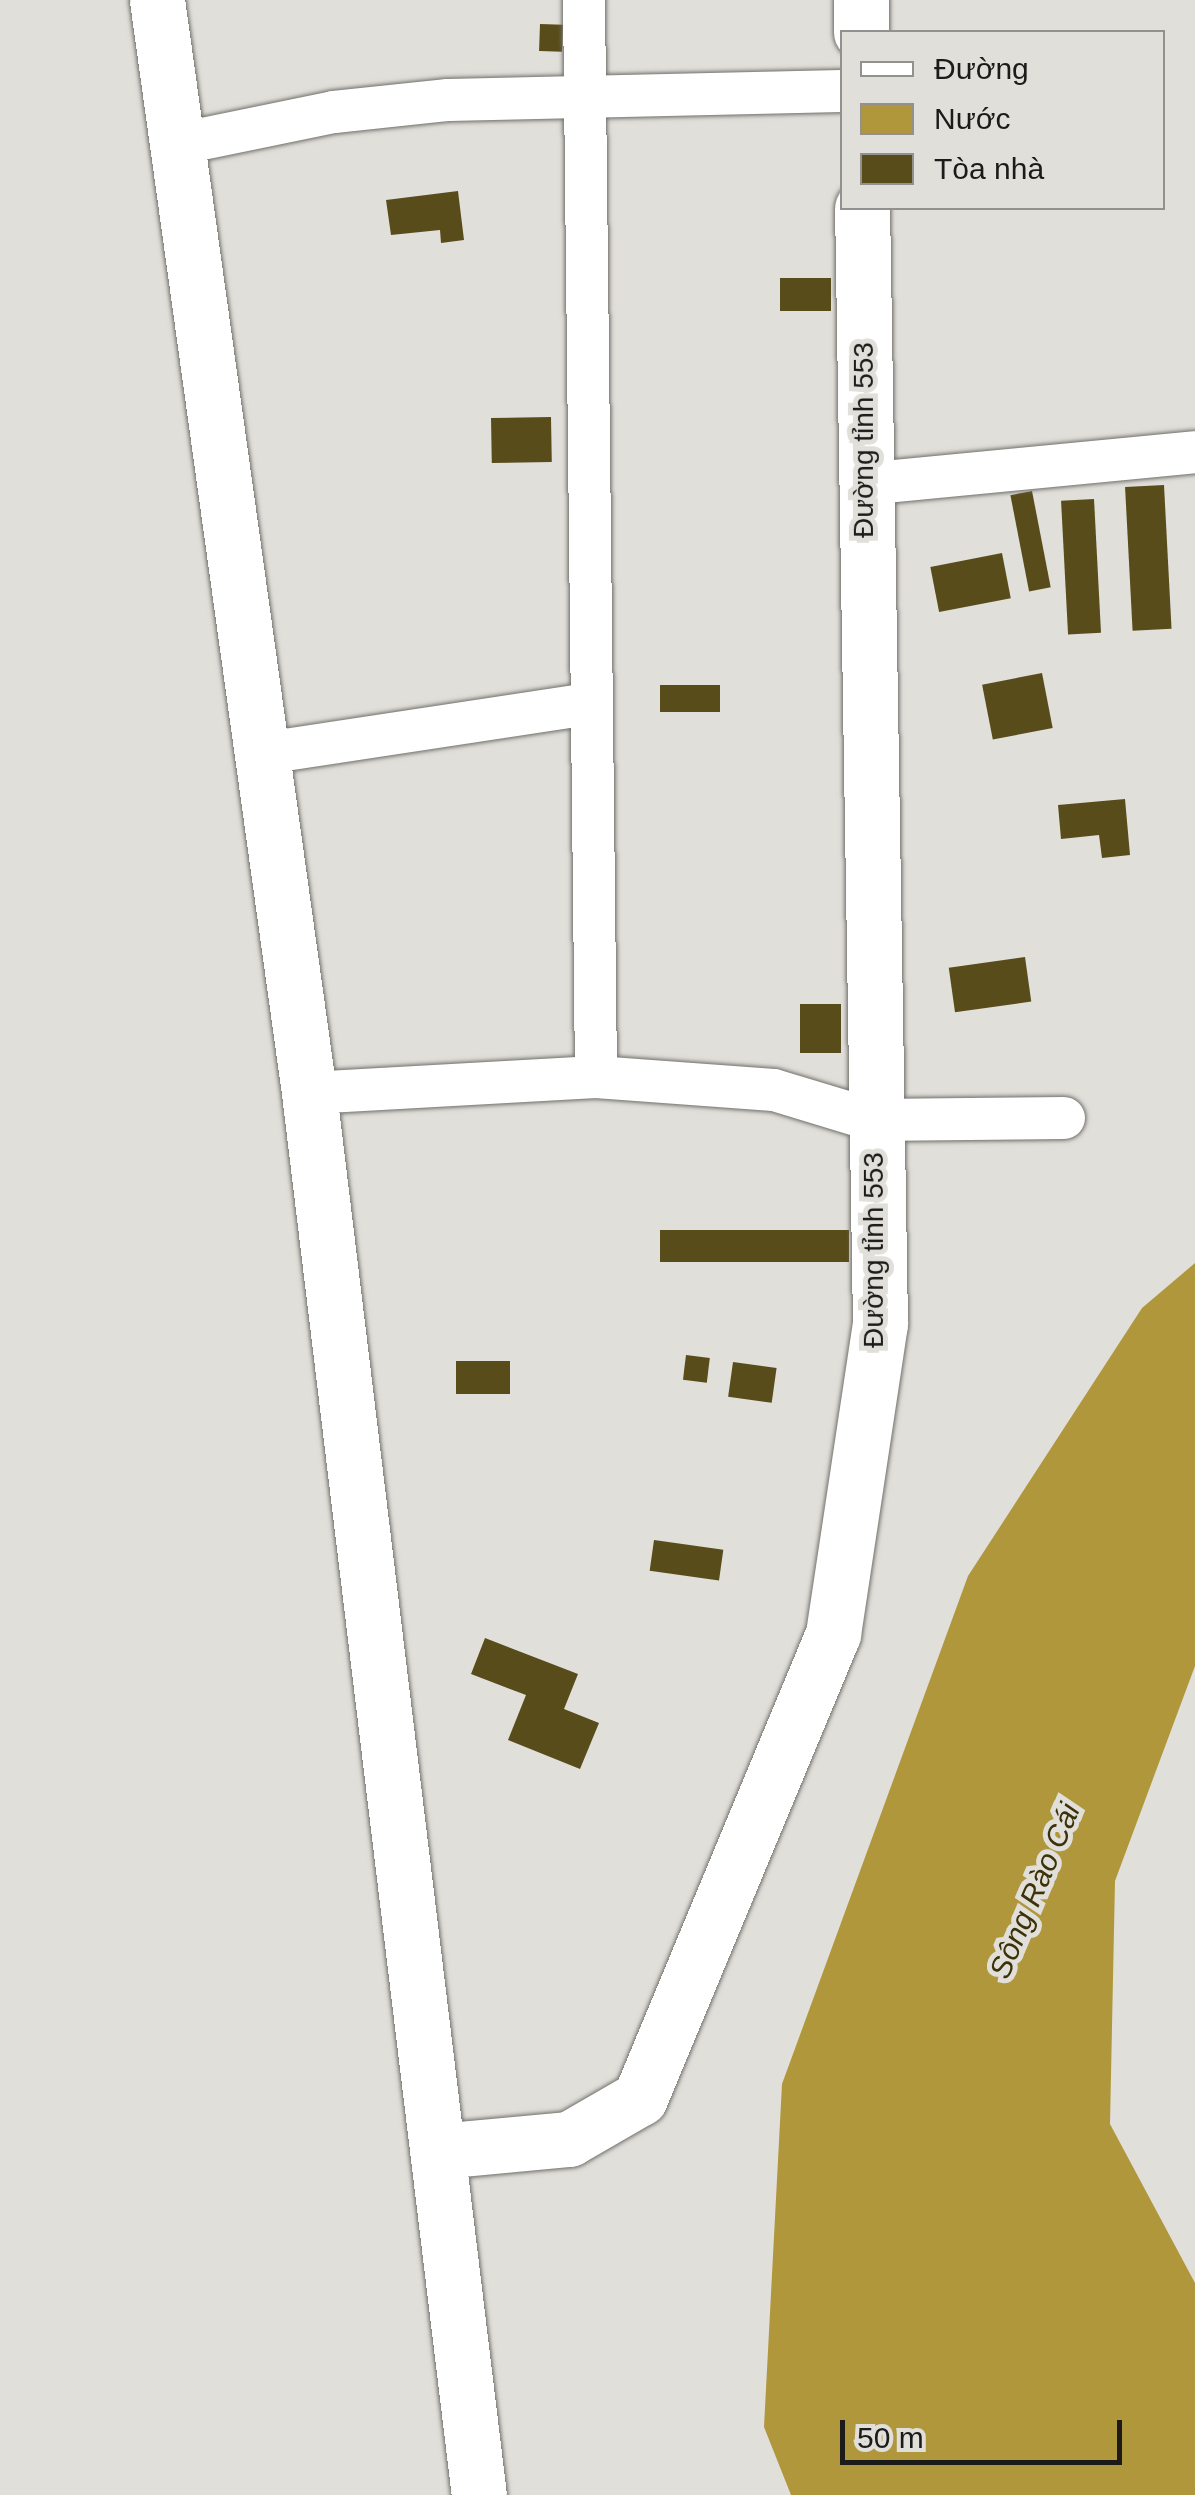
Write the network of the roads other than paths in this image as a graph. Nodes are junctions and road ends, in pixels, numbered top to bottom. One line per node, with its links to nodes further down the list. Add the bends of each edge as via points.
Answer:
1 (157, 0): 7 (main road)
2 (584, 0): 6 (street)
3 (861, 0): 4 (main road)
4 (861, 30)
5 (840, 90): 6 (street)
6 (584, 98): 7 (street, via 448,100 334,112); 11 (street)
7 (178, 144): 12 (main road)
8 (862, 210): 10 (main road, Đường tỉnh 553)
9 (1195, 452): 10 (street)
10 (864, 484): 16 (main road, Đường tỉnh 553)
11 (589, 704): 12 (street); 13 (street)
12 (258, 754): 14 (main road)
13 (596, 1077): 14 (street); 16 (street, via 774,1090)
14 (309, 1093): 17 (main road)
15 (1064, 1118): 16 (street)
16 (873, 1120): 17 (main road, Đường tỉnh 553, via 880,1324 833,1634 648,2080 640,2098 569,2139)
17 (439, 2151): 18 (main road)
18 (477, 2479)

